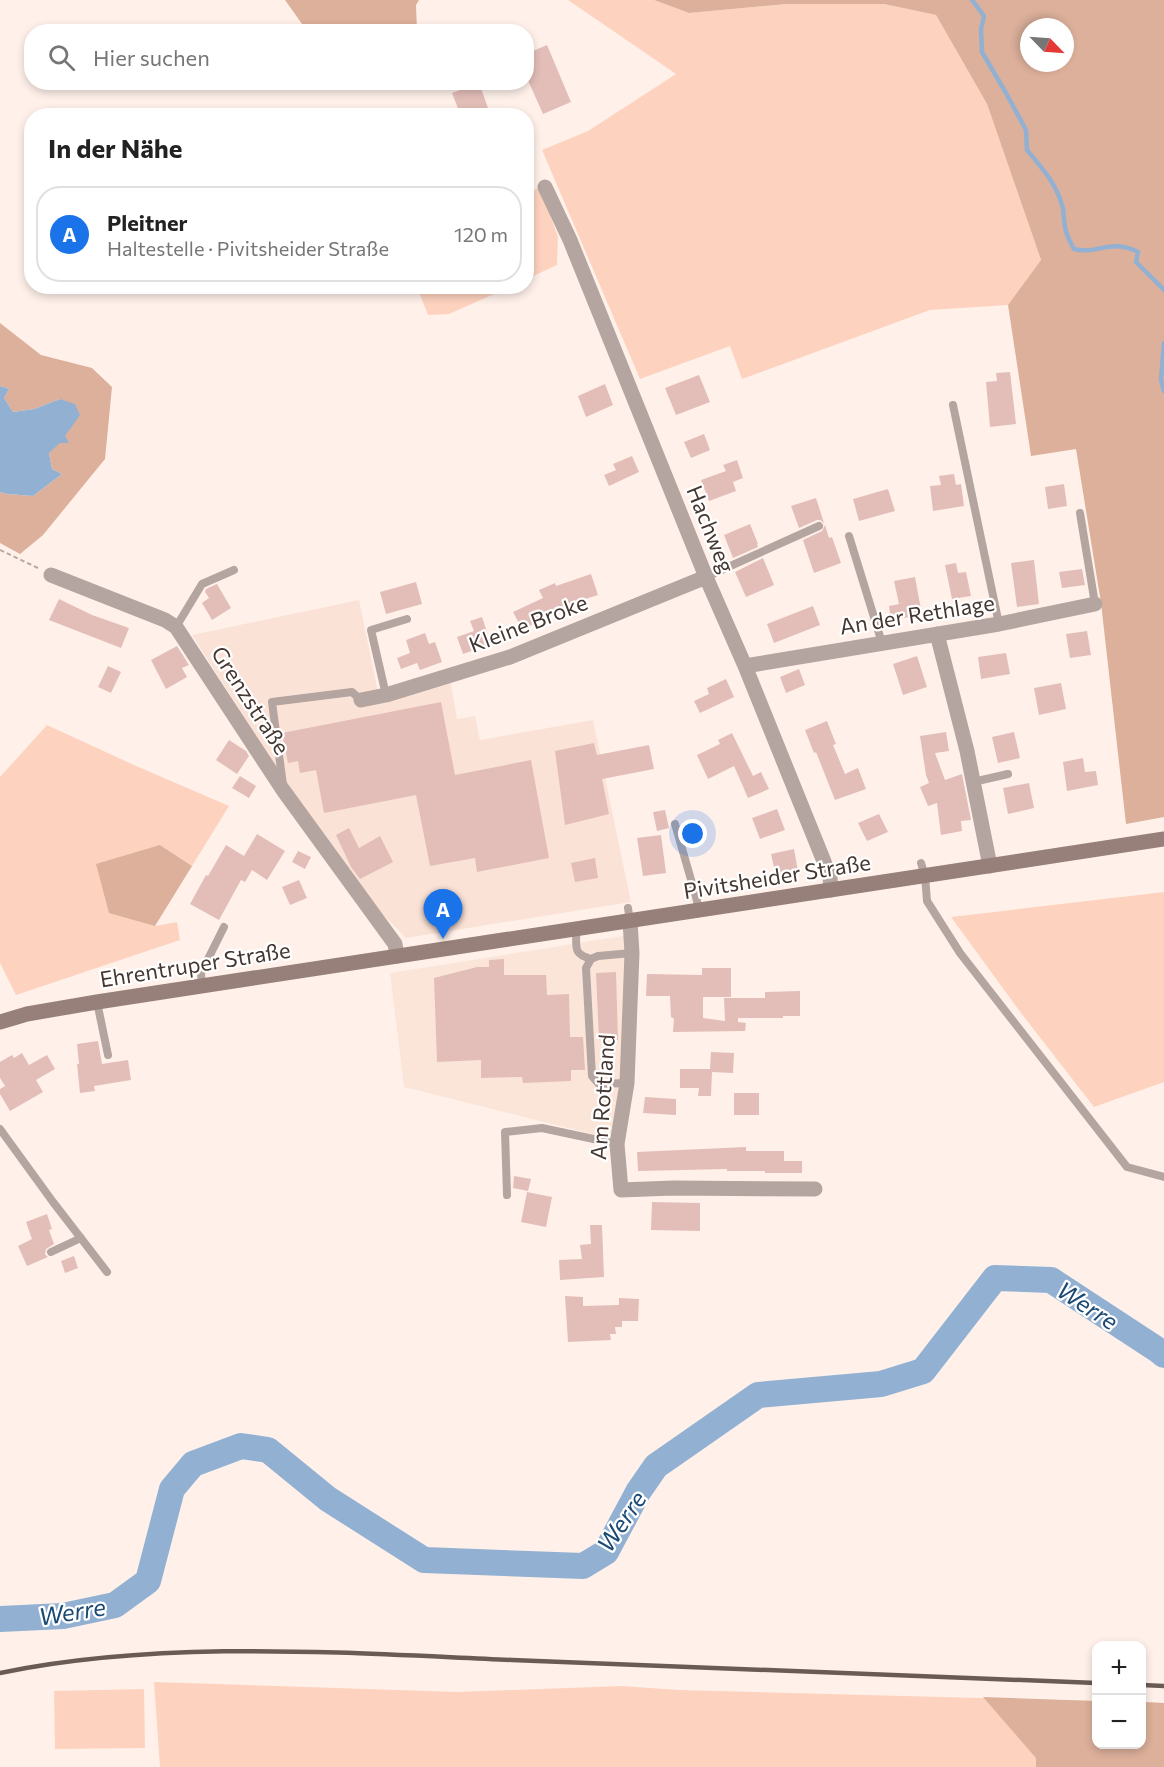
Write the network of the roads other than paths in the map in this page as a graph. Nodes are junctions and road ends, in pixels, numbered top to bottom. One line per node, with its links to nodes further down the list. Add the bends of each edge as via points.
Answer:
1 (545, 187): 8 (street, Hachweg)
2 (953, 405): 11 (lane)
3 (1080, 513): 9 (lane)
4 (819, 526): 8 (lane)
5 (849, 536): 14 (lane)
6 (234, 570): 12 (lane, via 202,584)
7 (51, 575): 12 (street)
8 (706, 577): 15 (street, Hachweg); 16 (street, Kleine Broke, via 510,657)
9 (1095, 604): 11 (street, An der Rethlage)
10 (407, 619): 16 (lane, via 371,630)
11 (999, 624): 13 (street, An der Rethlage)
12 (176, 627): 20 (street, Grenzstraße)
13 (937, 634): 14 (street, An der Rethlage); 19 (street)
14 (882, 643): 15 (street, An der Rethlage)
15 (745, 666): 25 (street, Hachweg, via 824,859)
16 (386, 695): 17 (street, Kleine Broke)
17 (361, 700): 20 (lane, via 352,692 272,702)
18 (1008, 774): 19 (lane)
19 (973, 782): 23 (street)
20 (283, 790): 31 (street, Grenzstraße, via 395,944)
21 (675, 824): 26 (lane)
22 (1164, 839): 23 (main road, Pivitsheider Straße)
23 (990, 866): 24 (main road, Pivitsheider Straße)
24 (923, 870): 25 (main road, Pivitsheider Straße); 40 (lane, via 927,901 960,952 1126,1167)
25 (831, 890): 26 (main road, Pivitsheider Straße)
26 (699, 910): 27 (main road, Pivitsheider Straße)
27 (629, 915): 29 (main road, Pivitsheider Straße); 30 (street, Am Rottland)
28 (224, 927): 33 (lane, via 201,973)
29 (576, 930): 31 (main road, Pivitsheider Straße); 32 (lane, via 577,951)
30 (632, 953): 32 (lane); 37 (street, Am Rottland)
31 (397, 956): 33 (main road, Ehrentruper Straße)
32 (591, 959): 37 (lane, via 586,968 592,1076 599,1084)
33 (202, 986): 34 (main road, Ehrentruper Straße)
34 (97, 1002): 35 (main road, Ehrentruper Straße); 36 (lane)
35 (0, 1022)
36 (108, 1055)
37 (627, 1083): 39 (street, Am Rottland)
38 (0, 1129): 43 (lane)
39 (617, 1144): 41 (street, Am Rottland, via 621,1190); 42 (lane, via 542,1128 505,1132)
40 (1164, 1177)
41 (815, 1189)
42 (507, 1195)
43 (81, 1238): 44 (lane); 45 (lane)
44 (51, 1252)
45 (107, 1272)

